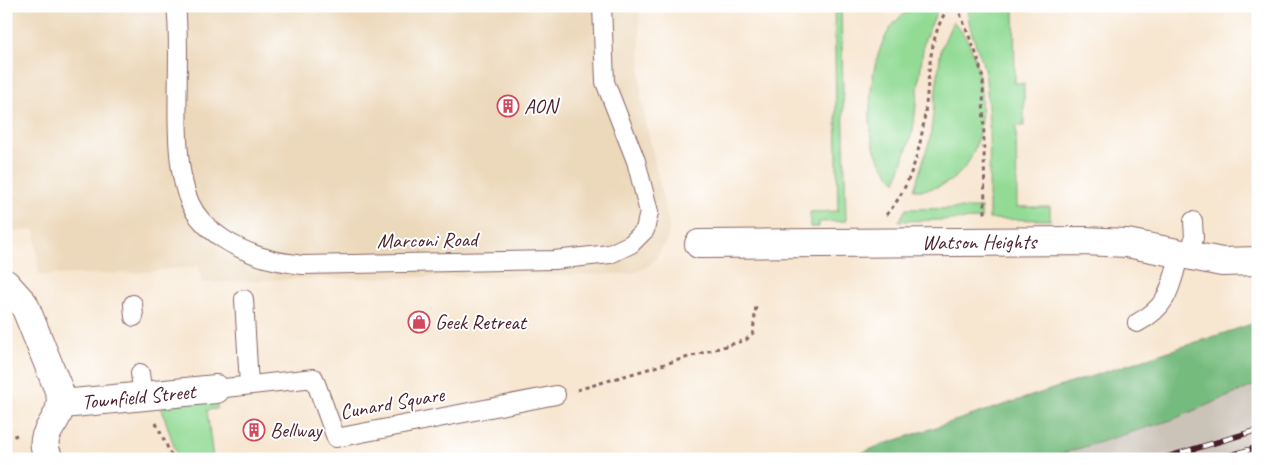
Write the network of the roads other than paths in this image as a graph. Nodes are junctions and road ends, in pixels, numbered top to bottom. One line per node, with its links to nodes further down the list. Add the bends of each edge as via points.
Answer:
1 (176, 6): 2 (lane, Marconi Road, via 181,172 190,203 202,221 235,246 269,259 302,265 554,260 610,254 631,244 645,230 649,212 636,160 605,82)
2 (602, 6)
3 (1193, 221): 5 (lane, via 1194,238)
4 (699, 244): 5 (street, Watson Heights, via 1127,242)
5 (1185, 254): 6 (street, Watson Heights, via 1222,262); 9 (lane, via 1161,307)
6 (1258, 261)
7 (6, 284): 13 (street, via 24,304 55,376)
8 (244, 299): 10 (lane)
9 (1137, 323)
10 (249, 385): 11 (lane, Cunard Square); 12 (lane, Cunard Square, via 314,378 336,438)
11 (216, 389): 13 (street, Townfield Street, via 141,384)
12 (556, 395)
13 (62, 404): 14 (street, via 60,415 45,437 45,452)
14 (49, 459)

